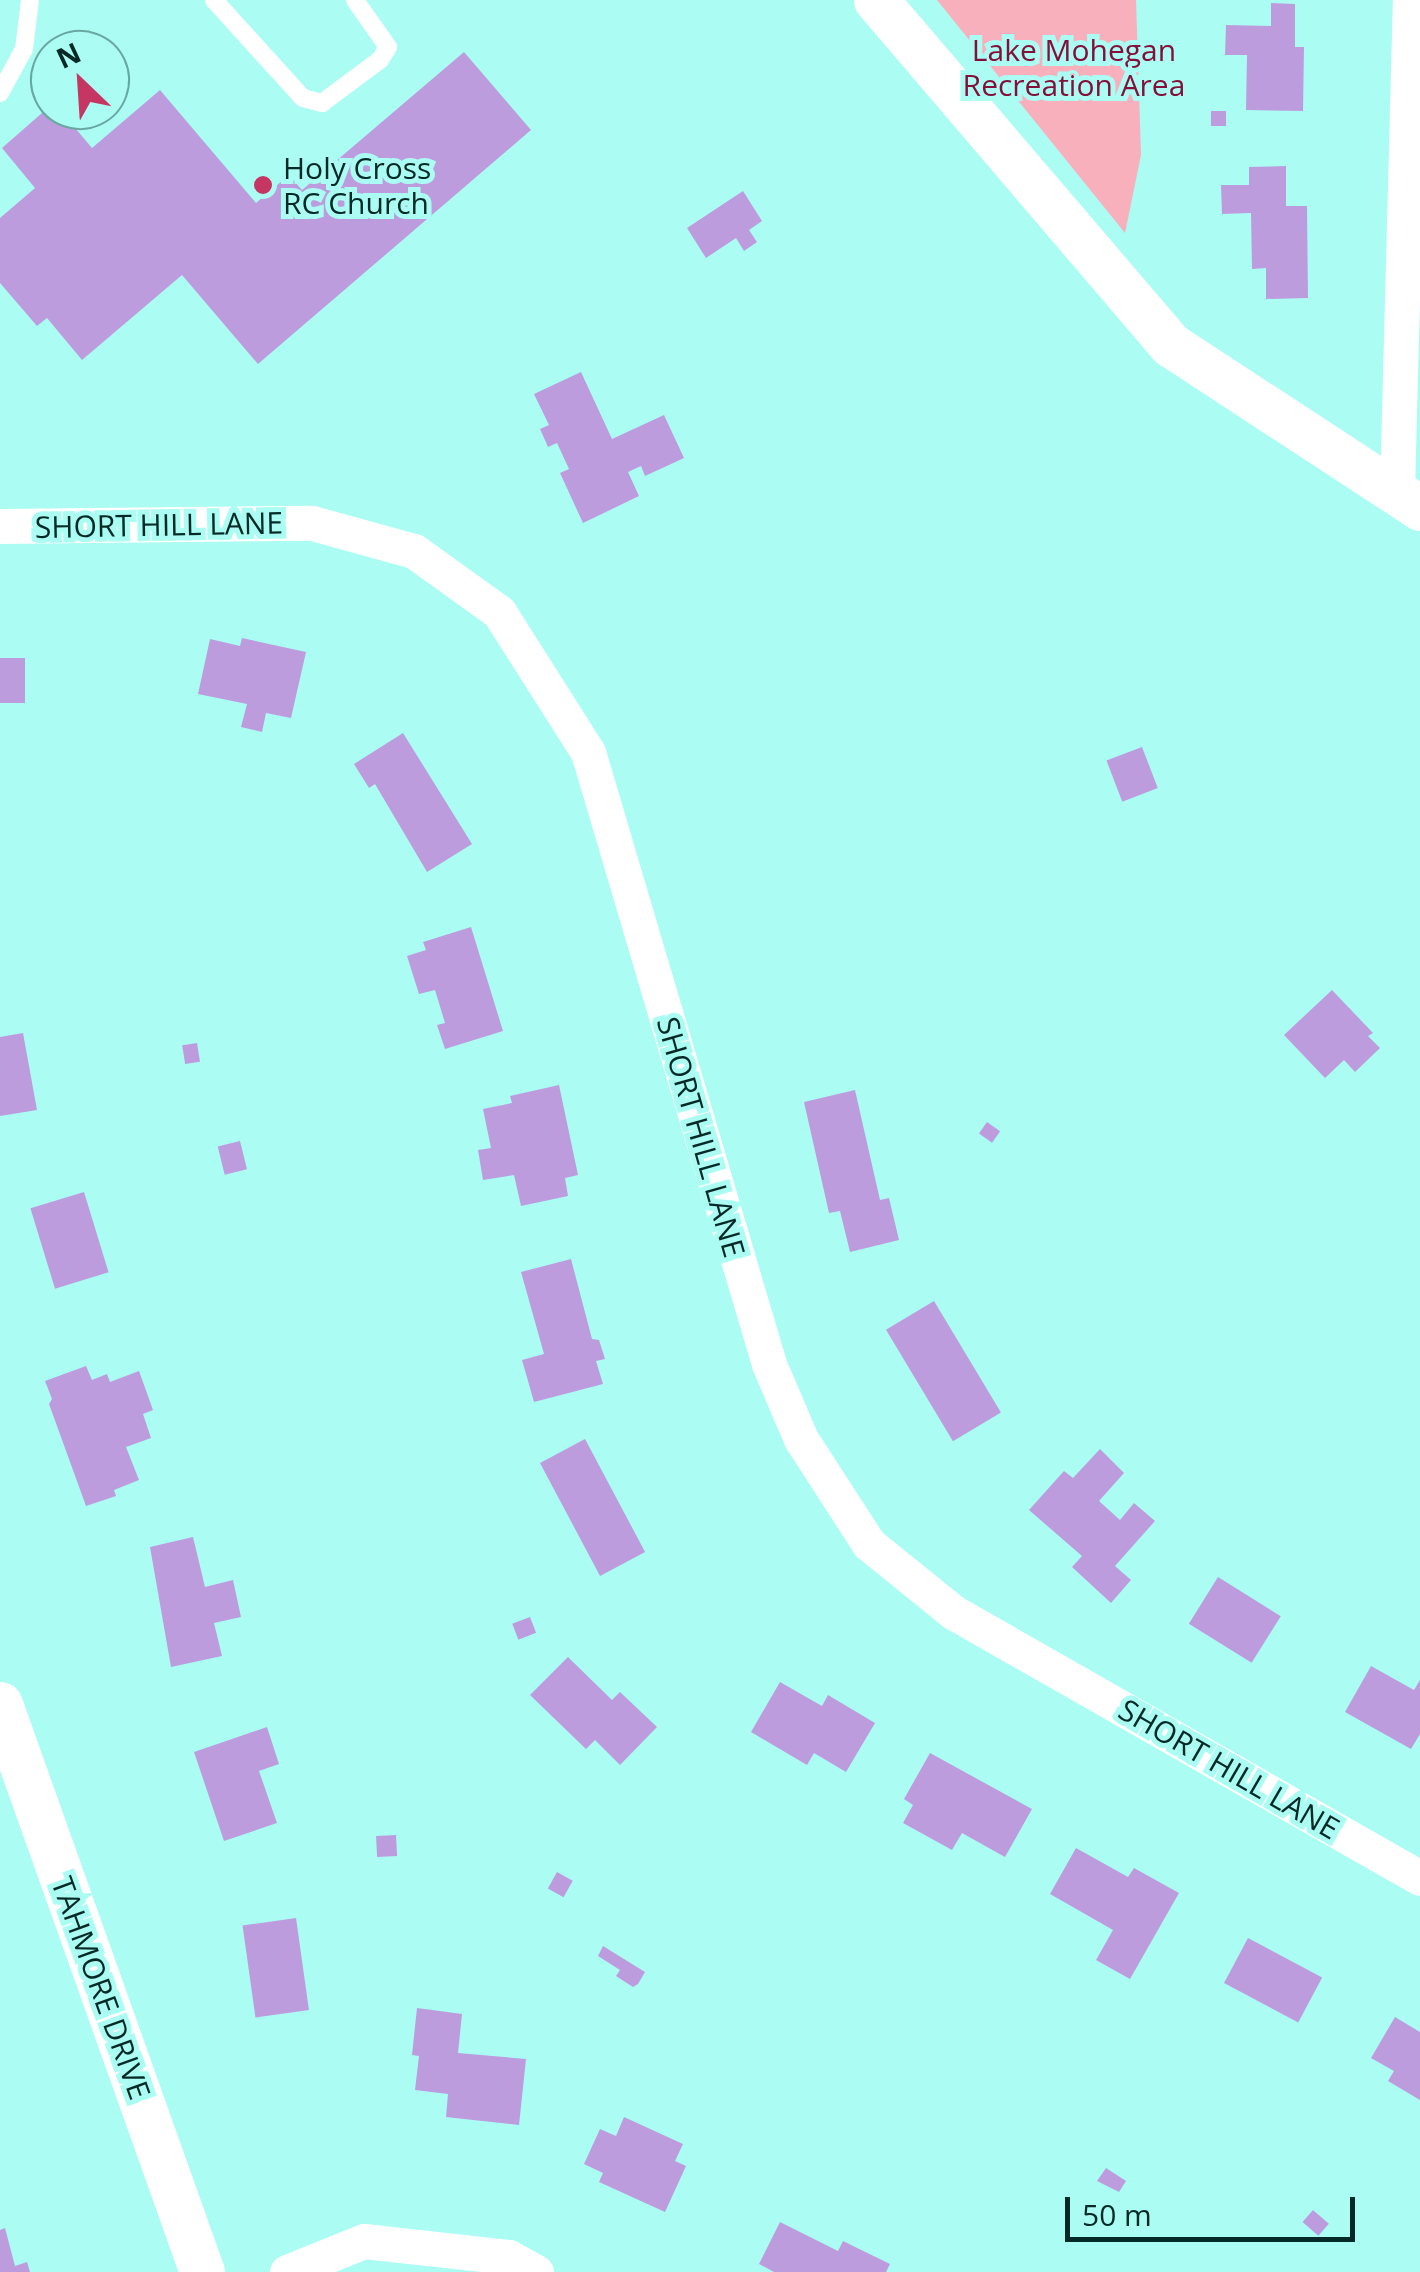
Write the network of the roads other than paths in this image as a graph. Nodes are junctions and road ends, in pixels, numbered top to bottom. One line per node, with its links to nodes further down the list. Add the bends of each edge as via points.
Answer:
1 (30, 0): 6 (lane, via 24,48)
2 (214, 0): 3 (lane, via 303,98 322,103 388,47)
3 (355, 0)
4 (876, 0): 7 (street, via 1171,345)
5 (1410, 0): 7 (street)
6 (0, 92)
7 (1408, 500)
8 (0, 526): 10 (street, SHORT HILL LANE, via 312,523 414,551 498,612 588,752 768,1364 801,1439 869,1544 952,1612)
9 (0, 1704): 11 (street, TAHMORE DRIVE)
10 (1420, 1878)
11 (202, 2272)
12 (288, 2272): 13 (street, via 364,2240 509,2257)
13 (536, 2272)

